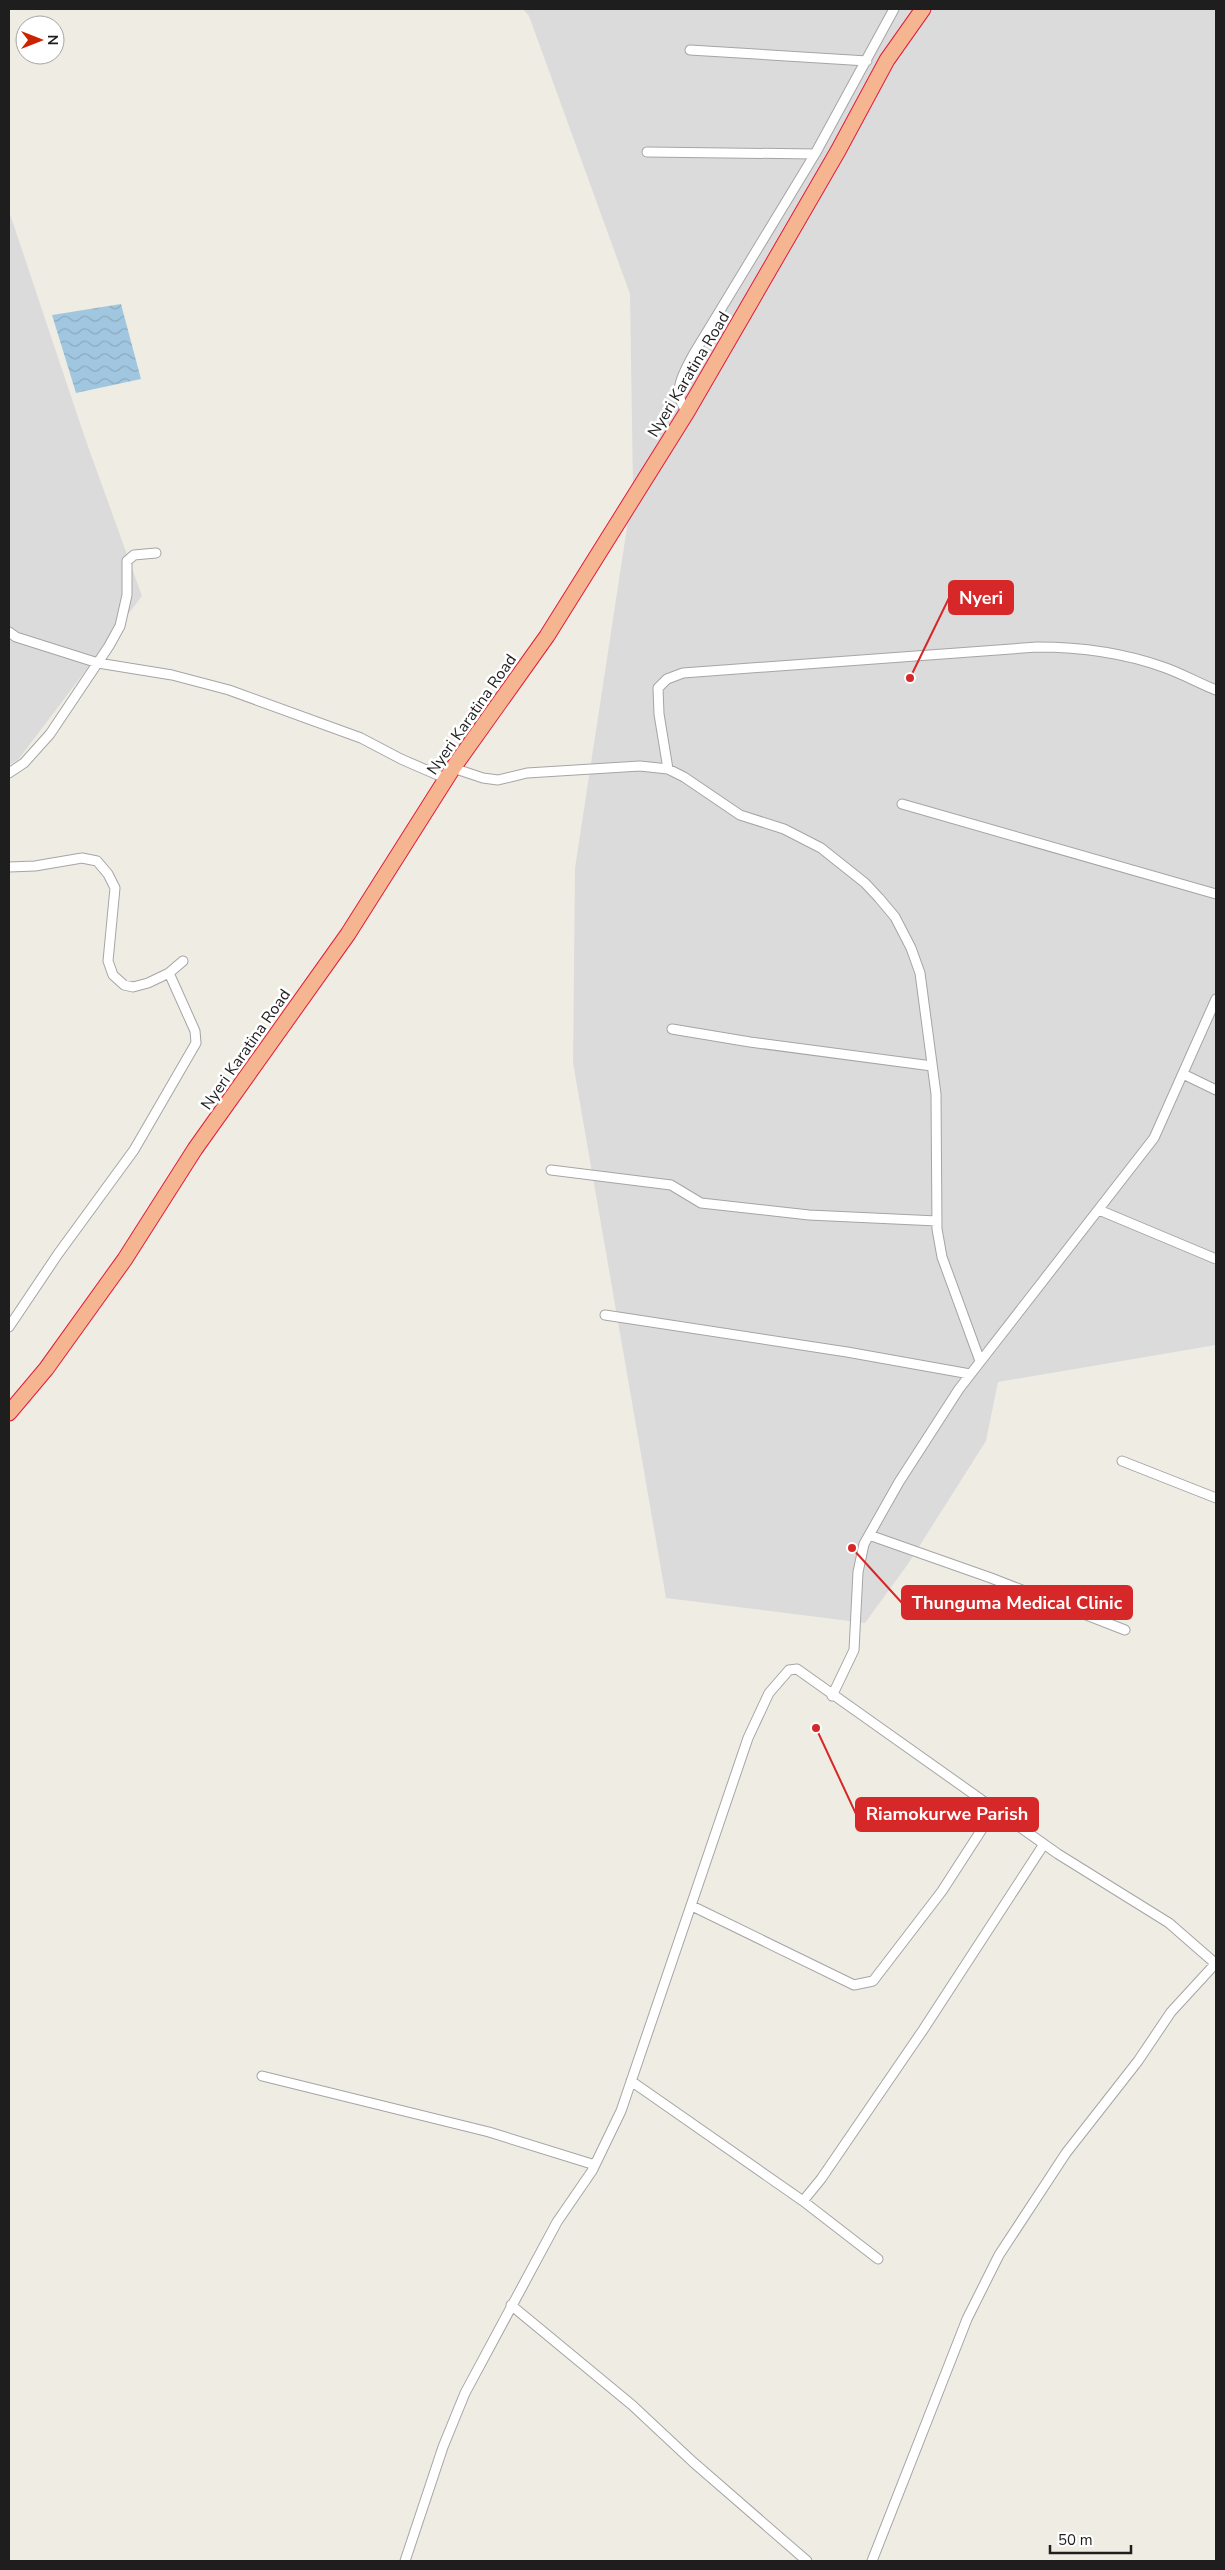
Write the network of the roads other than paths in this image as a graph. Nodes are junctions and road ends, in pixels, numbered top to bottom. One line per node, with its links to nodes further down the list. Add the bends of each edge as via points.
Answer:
1 (894, 9): 4 (street)
2 (923, 9): 7 (highway, Nyeri Karatina Road, via 888,60)
3 (690, 50): 4 (street)
4 (867, 61): 6 (street)
5 (647, 152): 6 (street)
6 (815, 154): 7 (street, via 680,380 678,392)
7 (687, 412): 14 (highway, Nyeri Karatina Road, via 547,636)
8 (156, 553): 10 (street, via 134,555 127,561 127,595 120,626)
9 (9, 632): 10 (street)
10 (98, 663): 13 (street, via 50,734 24,763); 14 (street, via 172,675 276,706 361,738 401,759)
11 (1216, 690): 12 (street, via 1164,667 1118,653 1077,647 1037,646 683,672 667,679 658,688)
12 (668, 769): 14 (street, via 640,766 527,773 498,780); 22 (street, via 740,815 784,829 821,848 879,898 895,917 920,973)
13 (9, 773)
14 (450, 774): 33 (highway, Nyeri Karatina Road, via 348,934 195,1149 125,1258 46,1369)
15 (902, 804): 17 (street)
16 (9, 867): 19 (street, via 82,858 97,861 115,888 108,961 113,975 124,985 133,987)
17 (1216, 894)
18 (183, 961): 19 (street)
19 (169, 973): 30 (street, via 195,1031 196,1042 134,1150)
20 (1216, 999): 23 (street)
21 (672, 1029): 22 (street)
22 (932, 1066): 27 (street, via 937,1132)
23 (1182, 1074): 24 (street); 26 (street, via 1154,1138)
24 (1216, 1090)
25 (551, 1170): 27 (street, via 671,1184 701,1202 809,1215)
26 (1099, 1210): 28 (street); 31 (street)
27 (937, 1221): 31 (street, via 942,1257)
28 (1216, 1260)
29 (605, 1316): 32 (street)
30 (9, 1327)
31 (980, 1361): 32 (street)
32 (970, 1374): 36 (street, via 898,1482)
33 (9, 1413)
34 (1122, 1462): 35 (street)
35 (1216, 1498)
36 (869, 1535): 37 (street); 38 (street, via 859,1565 854,1650)
37 (1125, 1630)
38 (832, 1696): 39 (street); 41 (street, via 797,1669 789,1670 769,1693 748,1738)
39 (995, 1809): 40 (street); 41 (street, via 942,1891 872,1981 854,1985)
40 (1044, 1844): 42 (street, via 1169,1923); 46 (street, via 923,2030)
41 (692, 1906): 44 (street)
42 (1216, 1964): 51 (street, via 1171,2012 1138,2062 1066,2152 999,2255 967,2319)
43 (262, 2076): 45 (street, via 489,2132)
44 (631, 2081): 45 (street, via 621,2111); 46 (street)
45 (595, 2165): 48 (street)
46 (803, 2201): 47 (street)
47 (878, 2259)
48 (511, 2305): 49 (street, via 465,2393 443,2447); 50 (street, via 632,2405)
49 (405, 2561)
50 (807, 2561)
51 (872, 2561)

